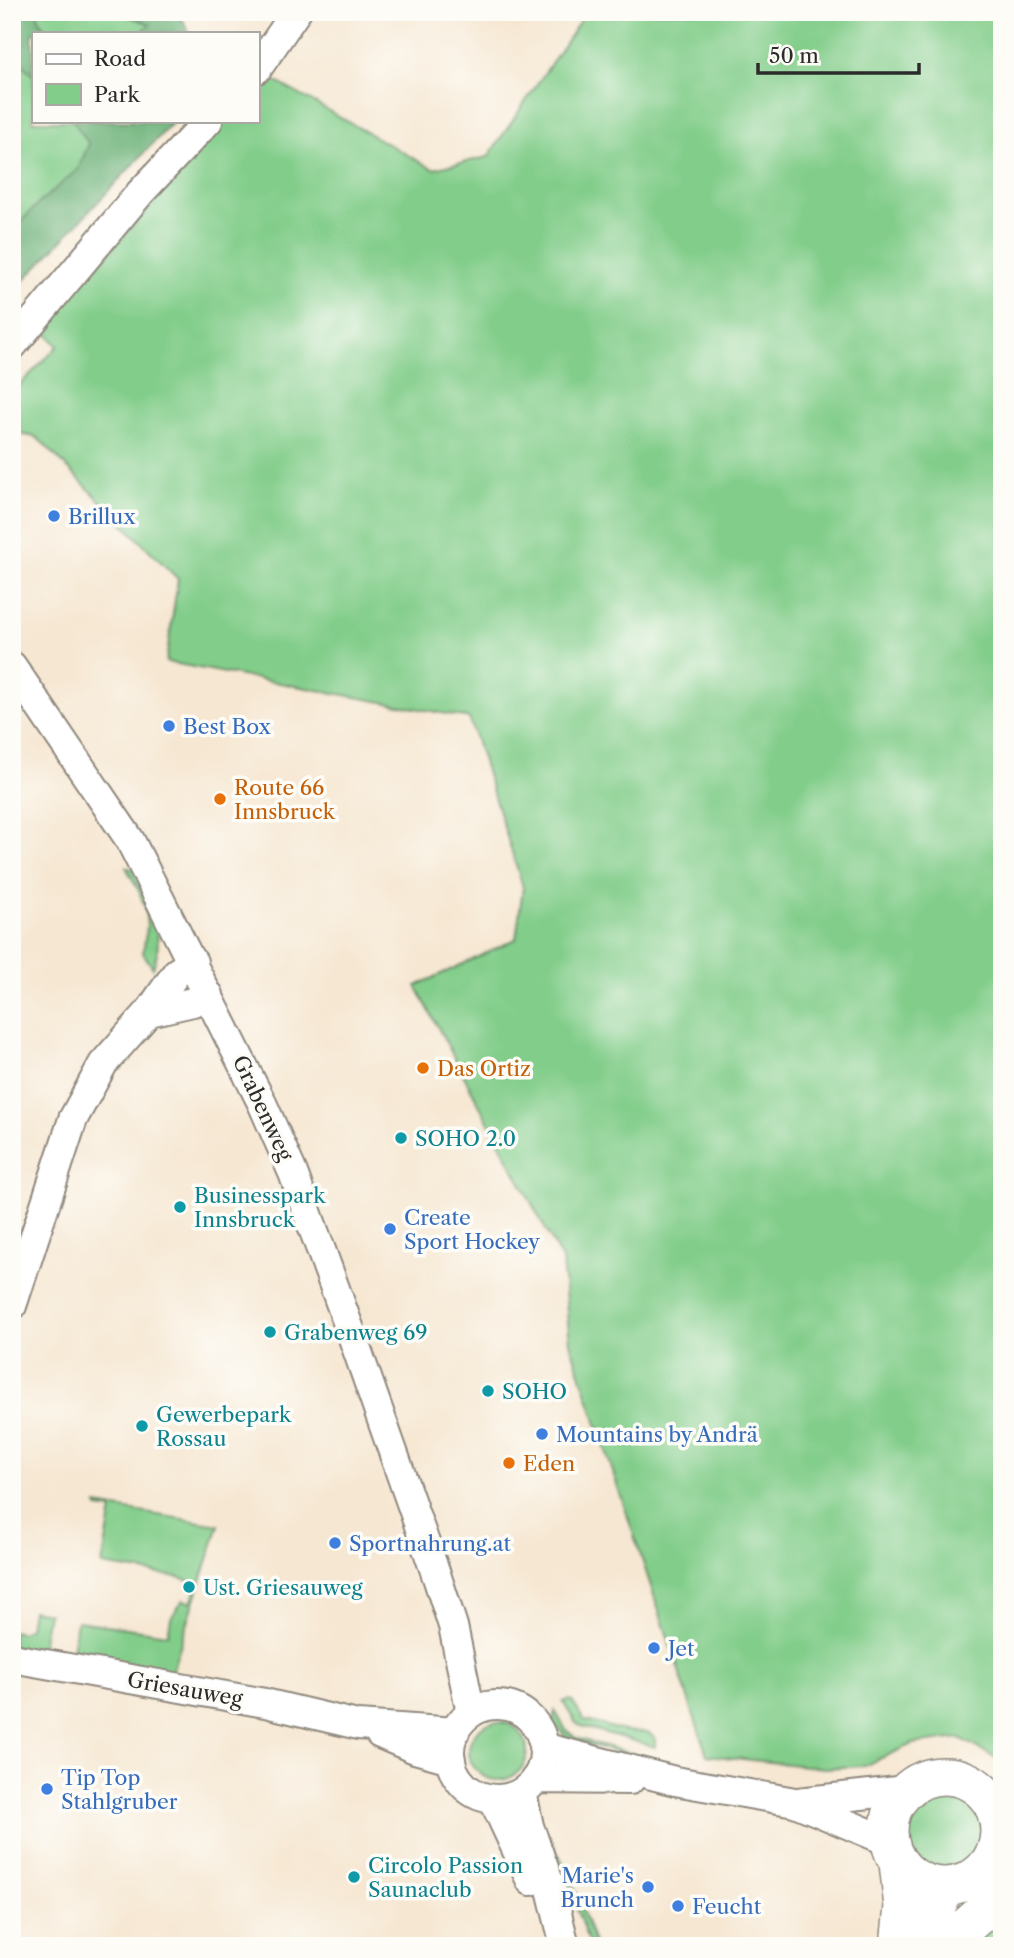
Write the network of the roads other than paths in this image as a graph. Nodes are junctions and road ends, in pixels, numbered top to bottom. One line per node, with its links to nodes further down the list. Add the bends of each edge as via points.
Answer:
1 (296, 12): 2 (street)
2 (259, 66)
3 (207, 122): 4 (street, via 140,193)
4 (12, 346)
5 (12, 666): 6 (street, Grabenweg, via 130,840)
6 (193, 962): 7 (street, Grabenweg); 8 (street, via 177,972)
7 (209, 995): 8 (street); 11 (street, Grabenweg, via 293,1173 453,1626)
8 (149, 1012): 9 (street, via 103,1064 73,1119)
9 (12, 1306)
10 (12, 1658): 12 (street, Griesauweg, via 265,1703)
11 (474, 1716): 12 (street, Griesauweg); 13 (street, via 511,1707 536,1725); 14 (street, via 451,1744)
12 (358, 1725): 14 (street, Griesauweg)
13 (544, 1747): 15 (street); 16 (street, via 541,1770)
14 (451, 1759): 18 (street, via 465,1786)
15 (675, 1781): 16 (street); 19 (street)
16 (529, 1785): 18 (street, via 508,1798); 24 (street, via 529,1826)
17 (906, 1790): 19 (street); 20 (main road, via 936,1776 954,1776 985,1793); 21 (main road, via 890,1817)
18 (493, 1799): 24 (street, via 535,1892)
19 (795, 1802): 21 (street)
20 (999, 1817): 22 (main road, via 992,1860)
21 (894, 1853): 23 (main road, via 909,1875); 25 (main road, via 903,1907)
22 (994, 1880): 23 (main road); 27 (main road, via 993,1903)
23 (946, 1887): 26 (main road)
24 (563, 1940)
25 (899, 1946)
26 (918, 1946)
27 (949, 1946)

